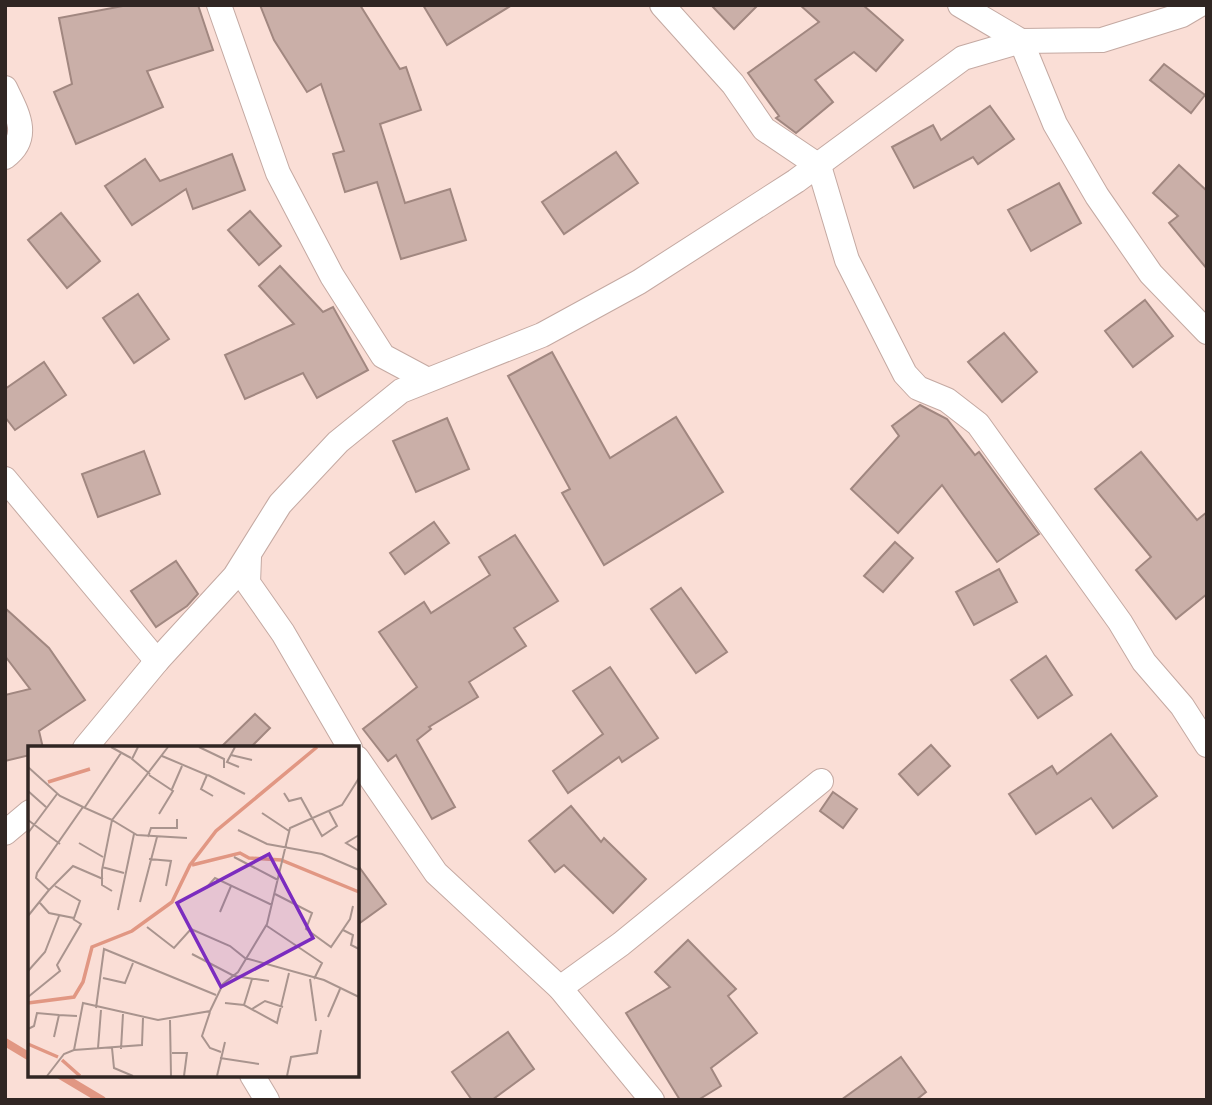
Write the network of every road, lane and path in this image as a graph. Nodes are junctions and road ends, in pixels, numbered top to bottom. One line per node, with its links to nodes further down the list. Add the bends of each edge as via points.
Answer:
1 (219, 5): 10 (street, via 278,173 320,253 383,356)
2 (662, 5): 8 (street, via 733,84 764,129)
3 (960, 5): 5 (street)
4 (1199, 5): 5 (street, via 1182,15 1102,40)
5 (1021, 41): 8 (street, via 964,58); 9 (street, via 1055,124 1097,196 1151,274)
6 (5, 88): 7 (street, via 20,118 22,135)
7 (5, 157)
8 (819, 166): 10 (street, via 615,296 542,335); 14 (street, via 847,260 905,374 918,388 947,400 978,425)
9 (1207, 332)
10 (426, 379): 12 (street, via 401,391 338,442 280,504)
11 (5, 479): 13 (street)
12 (249, 557): 13 (street); 16 (street, via 248,583)
13 (157, 661): 15 (street)
14 (1207, 745)
15 (87, 746)
16 (349, 746)
17 (359, 761): 21 (street, via 436,873)
18 (821, 781): 21 (street)
19 (28, 814): 20 (street)
20 (5, 833)
21 (560, 988): 24 (street)
22 (253, 1077): 23 (street)
23 (267, 1100)
24 (652, 1100)

